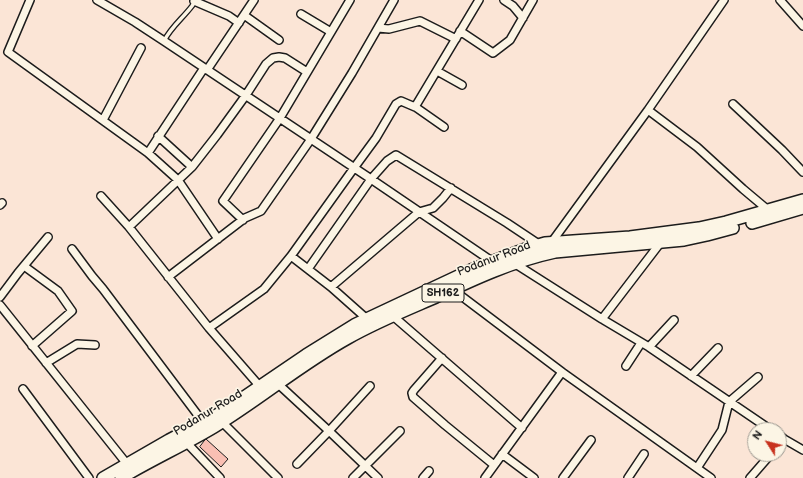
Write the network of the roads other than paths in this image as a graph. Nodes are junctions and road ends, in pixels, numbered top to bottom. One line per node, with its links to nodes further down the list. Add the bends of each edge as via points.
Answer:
1 (30, 0): 33 (street, via 8,52)
2 (97, 0): 22 (street)
3 (254, 0): 13 (street)
4 (350, 0): 19 (street)
5 (394, 0): 17 (street)
6 (479, 0): 18 (street)
7 (504, 0): 14 (street)
8 (533, 0): 14 (street)
9 (724, 0): 31 (street)
10 (780, 0): 16 (street)
11 (194, 1): 15 (street, via 229,16); 22 (lane)
12 (301, 14): 19 (street)
13 (244, 15): 15 (street); 21 (street)
14 (523, 18): 18 (street, via 510,40 493,53)
15 (238, 23): 24 (street)
16 (803, 26)
17 (378, 28): 20 (street, via 390,29 420,21); 36 (street)
18 (460, 31): 20 (street)
19 (331, 32): 26 (street)
20 (456, 39): 25 (street)
21 (279, 40)
22 (164, 41): 24 (street)
23 (141, 48): 33 (street)
24 (205, 69): 28 (street); 35 (street)
25 (437, 71): 27 (street); 30 (street)
26 (307, 72): 28 (street, via 285,58 273,58 266,64); 32 (street)
27 (462, 85)
28 (246, 95): 32 (street); 38 (street)
29 (733, 104): 40 (street)
30 (414, 106): 34 (street); 39 (street, via 401,101 396,104)
31 (648, 110): 47 (street, via 697,147); 54 (street)
32 (280, 118): 36 (street); 49 (street, via 224,200)
33 (103, 120): 37 (street)
34 (444, 127)
35 (158, 136): 37 (street); 38 (street)
36 (311, 139): 39 (street); 49 (street, via 261,211)
37 (148, 153): 42 (street)
38 (192, 167): 42 (street)
39 (354, 168): 41 (street); 56 (street)
40 (803, 172)
41 (371, 179): 43 (street, via 396,155); 48 (street); 60 (street)
42 (178, 180): 50 (street); 52 (street)
43 (451, 188): 48 (street, via 433,208); 54 (street)
44 (101, 196): 50 (street)
45 (803, 200): 47 (main road)
46 (803, 208): 53 (main road, Podanur Road / SH162, via 707,235)
47 (768, 210): 54 (main road, via 699,228)
48 (419, 212): 59 (street); 62 (street)
49 (242, 220): 52 (street)
50 (129, 227): 61 (street)
51 (48, 237): 58 (street)
52 (218, 239): 61 (street)
53 (662, 242): 57 (main road, Podanur Road / SH162, via 555,252); 68 (street)
54 (546, 244): 59 (main road, via 528,248)
55 (72, 249): 87 (street)
56 (291, 256): 60 (street); 70 (street, via 264,289)
57 (514, 263): 59 (main road, Podanur Road / SH162); 68 (street)
58 (24, 266): 64 (street); 73 (street, via 58,291 72,311)
59 (495, 266): 63 (main road, Podanur Road / SH162); 67 (main road, via 471,270)
60 (308, 269): 62 (street)
61 (168, 277): 70 (street)
62 (331, 287): 67 (street)
63 (452, 289): 66 (main road, Podanur Road / SH162); 79 (street)
64 (0, 296)
65 (0, 305): 73 (street)
66 (394, 316): 76 (street); 82 (main road, Podanur Road / SH162, via 348,338 308,364)
67 (367, 319): 82 (main road, via 306,355)
68 (602, 319): 71 (street)
69 (674, 320): 74 (street)
70 (209, 328): 85 (street)
71 (641, 343): 74 (street); 78 (street)
72 (95, 345): 77 (street, via 77,344)
73 (32, 346): 77 (street)
74 (648, 347): 80 (street)
75 (718, 348): 80 (street)
76 (442, 358): 90 (street); 102 (street, via 412,393 445,425)
77 (46, 363): 100 (street)
78 (626, 366)
79 (562, 372): 90 (street); 104 (street)
80 (690, 376): 86 (street)
81 (758, 377): 86 (street)
82 (275, 381): 85 (main road); 91 (street)
83 (370, 386): 91 (street)
84 (23, 389): 106 (street)
85 (261, 391): 87 (main road); 88 (main road, Podanur Road)
86 (730, 402): 89 (street); 104 (street, via 722,430)
87 (203, 422): 100 (main road)
88 (222, 422): 95 (main road, Podanur Road); 110 (street)
89 (760, 422)
90 (522, 428): 97 (street)
91 (329, 430): 101 (street); 103 (street)
92 (400, 431): 103 (street)
93 (591, 440): 116 (street)
94 (787, 440): 96 (street)
95 (186, 442): 108 (main road, Podanur Road); 109 (street)
96 (803, 450)
97 (502, 454): 102 (street); 115 (street)
98 (644, 454): 117 (street)
99 (764, 462): 119 (street)
100 (127, 464): 107 (main road)
101 (297, 464)
102 (494, 465): 114 (street)
103 (365, 466): 111 (street); 112 (street)
104 (697, 468): 118 (street)
105 (429, 471): 113 (street)
106 (89, 478)
107 (103, 478)
108 (121, 478)
109 (220, 478)
110 (278, 478)
111 (353, 478)
112 (378, 478)
113 (422, 478)
114 (485, 478)
115 (534, 478)
116 (563, 478)
117 (628, 478)
118 (711, 478)
119 (750, 478)

